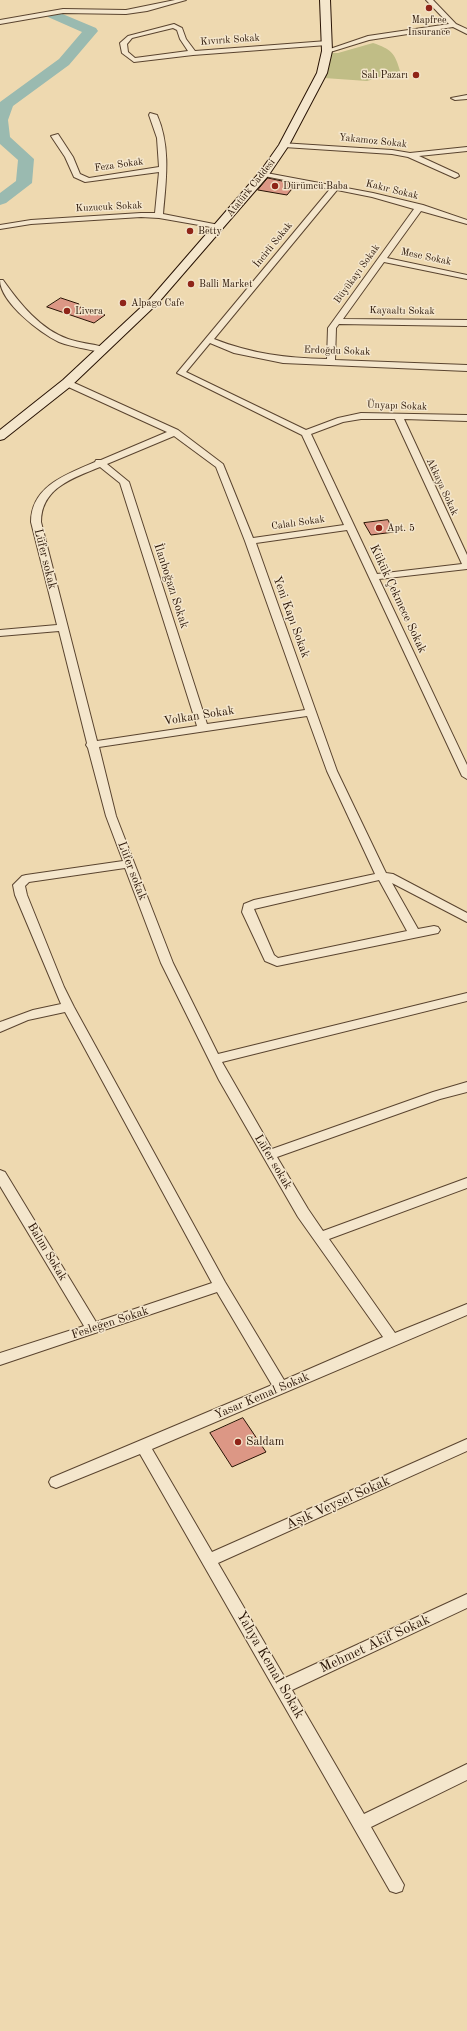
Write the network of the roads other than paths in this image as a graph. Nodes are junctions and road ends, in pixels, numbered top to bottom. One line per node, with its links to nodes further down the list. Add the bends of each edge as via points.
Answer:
1 (183, 0): 4 (street, via 126,12 63,11)
2 (325, 0): 7 (main road, Atatürk Caddesi)
3 (429, 0): 5 (street)
4 (0, 22)
5 (454, 25): 6 (street); 7 (street, Kıvırık Sokak)
6 (465, 30)
7 (327, 47): 8 (street, Kıvırık Sokak); 13 (main road, Atatürk Caddesi, via 322,73)
8 (193, 53): 8 (street, Kıvırık Sokak, via 134,60 125,54 123,44 130,37 174,26 180,29 183,39)
9 (467, 97): 10 (street)
10 (454, 98)
11 (153, 115): 16 (street, via 159,124)
12 (55, 136): 16 (street, Feza Sokak, via 77,175 88,180)
13 (284, 146): 15 (street, Yakamoz Sokak); 17 (main road, Atatürk Caddesi)
14 (467, 149): 15 (street)
15 (410, 155): 18 (street, Yakamoz Sokak)
16 (163, 169): 21 (street)
17 (264, 174): 19 (street, Kakır Sokak); 24 (main road, Atatürk Caddesi)
18 (455, 176)
19 (336, 187): 20 (street, Kakır Sokak); 30 (street, İncirli Sokak)
20 (420, 207): 22 (street, Kakır Sokak); 25 (street, Büyükayı Sokak)
21 (159, 216): 23 (street, Kuzucuk Sokak, via 31,222); 24 (street, Kuzucuk Sokak)
22 (467, 222)
23 (0, 227)
24 (219, 227): 31 (main road, Atatürk Caddesi, via 154,301)
25 (381, 259): 26 (street, Mese Sokak); 28 (street, Büyükayı Sokak)
26 (467, 277)
27 (0, 282): 31 (street, via 15,304 44,330 62,340)
28 (337, 321): 29 (street, Kayaaltı Sokak); 32 (street, Büyükayı Sokak, via 332,328)
29 (467, 323)
30 (210, 340): 32 (street, Erdoğdu Sokak, via 237,350 283,360); 38 (street, İncirli Sokak, via 181,373)
31 (101, 349): 34 (main road, Atatürk Caddesi)
32 (331, 361): 33 (street, Erdoğdu Sokak)
33 (467, 368)
34 (67, 383): 37 (street, Yeni Kapı Sokak); 39 (main road, Atatürk Caddesi)
35 (398, 417): 36 (street, Ünyapı Sokak); 38 (street, Ünyapı Sokak, via 361,416 341,420); 43 (street, Akkaya Sokak)
36 (467, 418)
37 (175, 432): 40 (street, Lüfer sokak); 42 (street, Yeni Kapı Sokak, via 220,466)
38 (306, 433): 41 (street, Kükük Çekmece Sokak)
39 (0, 436)
40 (99, 462): 45 (street, Lüfer sokak, via 63,479 47,492 36,510 36,522); 48 (street, İlanboğazı Sokak, via 124,482)
41 (350, 527): 42 (street, Calalı Sokak); 44 (street, Kükük Çekmece Sokak)
42 (250, 542): 47 (street, Yeni Kapı Sokak)
43 (467, 566): 44 (street)
44 (374, 577): 50 (street, Kükük Çekmece Sokak)
45 (62, 628): 46 (street); 49 (street, Lüfer sokak)
46 (0, 633)
47 (311, 712): 48 (street, Volkan Sokak); 52 (street, Yeni Kapı Sokak, via 332,771)
48 (203, 728): 49 (street, Volkan Sokak)
49 (91, 745): 51 (street, Lüfer sokak, via 111,816)
50 (467, 776)
51 (129, 864): 57 (street, via 26,879 19,885 55,980); 59 (street, Lüfer sokak, via 167,963)
52 (382, 876): 53 (street); 55 (street, Yeni Kapı Sokak); 55 (street, via 254,904 248,907 248,912 269,958 277,962)
53 (467, 918)
54 (434, 930): 55 (street)
55 (414, 933)
56 (467, 996): 59 (street)
57 (68, 1007): 58 (street, via 50,1010); 65 (street)
58 (2, 1027)
59 (214, 1060): 61 (street, Lüfer sokak)
60 (467, 1087): 61 (street)
61 (269, 1155): 64 (street, Lüfer sokak)
62 (0, 1175): 67 (street, Balım Sokak)
63 (467, 1183): 64 (street)
64 (320, 1237): 68 (street, Lüfer sokak)
65 (220, 1286): 67 (street, Fesleğen Sokak); 70 (street)
66 (467, 1310): 68 (street, Yasar Kemal Sokak)
67 (93, 1329): 69 (street, Fesleğen Sokak)
68 (392, 1339): 70 (street, Yasar Kemal Sokak)
69 (0, 1360)
70 (281, 1387): 72 (street, Yasar Kemal Sokak)
71 (467, 1445): 74 (street, Aşık Veysel Sokak)
72 (143, 1447): 73 (street, Yasar Kemal Sokak); 74 (street, Yahya Kemal Sokak)
73 (56, 1482)
74 (209, 1560): 76 (street, Yahya Kemal Sokak)
75 (467, 1601): 76 (street, Mehmet Akif Sokak)
76 (284, 1687): 78 (street, Yahya Kemal Sokak)
77 (467, 1772): 78 (street)
78 (362, 1823): 79 (street, Yahya Kemal Sokak)
79 (396, 1885)

